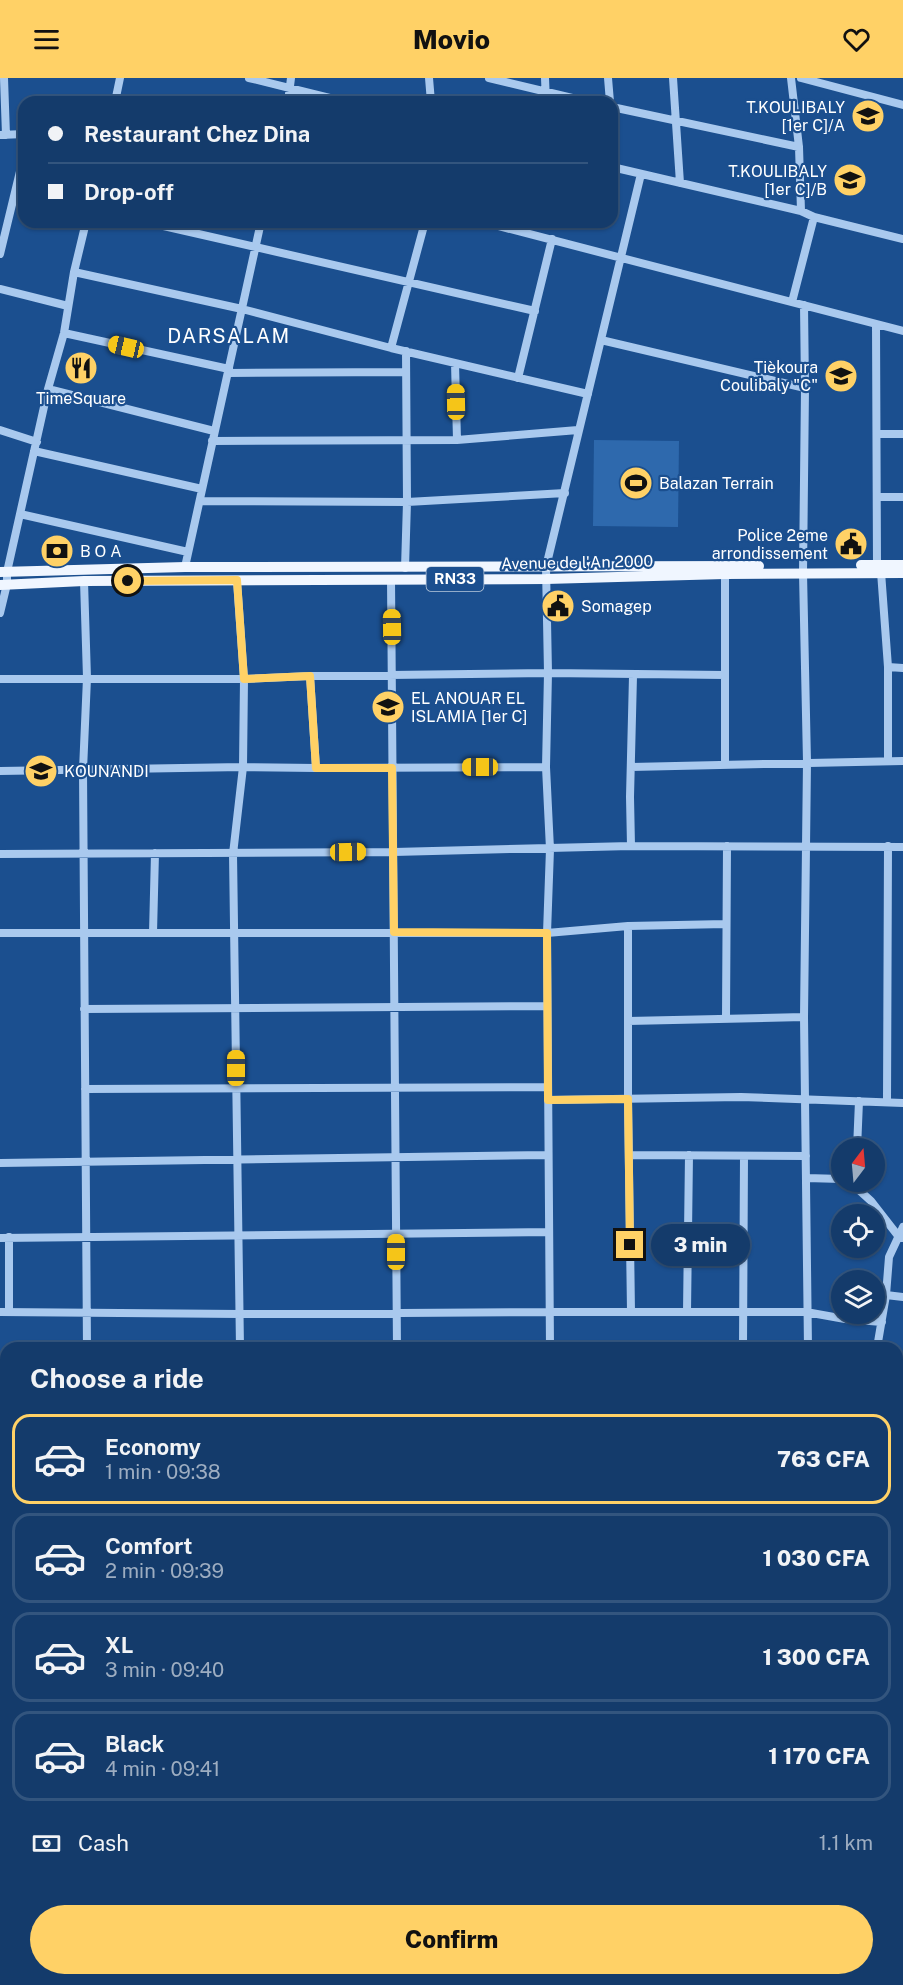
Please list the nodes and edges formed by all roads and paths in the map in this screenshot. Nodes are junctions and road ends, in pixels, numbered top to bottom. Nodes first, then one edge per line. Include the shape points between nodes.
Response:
1 (4, 78) edge
2 (120, 78) edge
3 (249, 78) edge
4 (291, 78) edge
5 (429, 78) edge
6 (489, 78) edge
7 (545, 78) edge
8 (608, 78) edge
9 (673, 78) edge
10 (791, 78) edge
11 (801, 78) edge
12 (291, 89) junction
13 (546, 92) junction
14 (116, 96) edge
15 (289, 96) edge
16 (321, 96) edge
17 (430, 96) edge
18 (546, 96) edge
19 (563, 96) edge
20 (610, 96) edge
21 (903, 105) edge
22 (618, 108) edge
23 (676, 122) junction
24 (18, 134) edge
25 (3, 135) edge
26 (799, 147) junction
27 (618, 168) edge
28 (640, 174) junction
29 (18, 180) edge
30 (680, 183) junction
31 (801, 211) junction
32 (814, 217) junction
33 (85, 228) edge
34 (171, 228) edge
35 (260, 228) edge
36 (423, 228) edge
37 (507, 228) edge
38 (552, 239) junction
39 (903, 239) edge
40 (255, 248) junction
41 (0, 254) edge
42 (621, 257) junction
43 (74, 272) junction
44 (409, 281) junction
45 (0, 289) edge
46 (792, 302) junction
47 (804, 305) junction
48 (68, 306) junction
49 (242, 309) junction
50 (535, 311) junction
51 (876, 324) junction
52 (903, 331) edge
53 (64, 333) junction
54 (601, 340) junction
55 (391, 348) junction
56 (406, 351) junction
57 (455, 363) junction
58 (228, 371) junction
59 (406, 372) junction
60 (518, 378) junction
61 (805, 388) junction
62 (48, 389) junction
63 (588, 394) junction
64 (0, 430) edge
65 (578, 430) junction
66 (213, 431) junction
67 (877, 434) junction
68 (903, 434) edge
69 (457, 440) junction
70 (212, 441) junction
71 (407, 441) junction
72 (36, 446) junction
73 (202, 489) junction
74 (565, 493) junction
75 (878, 497) junction
76 (903, 497) edge
77 (200, 501) junction
78 (407, 502) junction
79 (20, 514) junction
80 (188, 552) junction
81 (903, 565) edge
82 (185, 567) junction
83 (546, 567) junction
84 (405, 568) junction
85 (803, 569) junction
86 (879, 569) junction
87 (3, 572) edge
88 (903, 573) edge
89 (725, 574) junction
90 (391, 579) junction
91 (546, 579) junction
92 (237, 580) junction
93 (84, 581) junction
94 (3, 584) edge
95 (0, 613) edge
96 (888, 667) junction
97 (903, 668) edge
98 (548, 673) junction
99 (392, 675) junction
100 (725, 675) junction
101 (310, 676) junction
102 (633, 676) junction
103 (87, 678) junction
104 (0, 679) edge
105 (244, 679) junction
106 (888, 761) junction
107 (903, 761) edge
108 (807, 762) junction
109 (725, 765) junction
110 (546, 766) junction
111 (243, 767) junction
112 (631, 767) junction
113 (316, 768) junction
114 (392, 768) junction
115 (83, 770) junction
116 (0, 771) edge
117 (631, 846) junction
118 (727, 846) junction
119 (806, 846) junction
120 (888, 846) junction
121 (903, 847) edge
122 (550, 849) junction
123 (394, 852) junction
124 (0, 854) edge
125 (84, 854) junction
126 (155, 854) junction
127 (233, 854) junction
128 (726, 924) junction
129 (628, 926) junction
130 (394, 932) junction
131 (0, 933) edge
132 (84, 933) junction
133 (153, 933) junction
134 (234, 933) junction
135 (547, 933) junction
136 (547, 1006) junction
137 (394, 1007) junction
138 (235, 1008) junction
139 (84, 1009) junction
140 (804, 1017) junction
141 (726, 1018) junction
142 (628, 1021) junction
143 (395, 1087) junction
144 (548, 1087) junction
145 (236, 1088) junction
146 (85, 1089) junction
147 (628, 1099) junction
148 (805, 1099) junction
149 (548, 1100) junction
150 (859, 1101) junction
151 (887, 1102) junction
152 (903, 1102) edge
153 (857, 1138) edge
154 (548, 1155) junction
155 (629, 1155) junction
156 (690, 1155) junction
157 (744, 1156) junction
158 (806, 1156) junction
159 (395, 1157) junction
160 (237, 1159) junction
161 (85, 1161) junction
162 (0, 1163) edge
163 (806, 1178) junction
164 (831, 1179) edge
165 (861, 1192) edge
166 (903, 1227) edge
167 (549, 1232) junction
168 (396, 1233) junction
169 (239, 1235) junction
170 (85, 1237) junction
171 (4, 1238) edge
172 (901, 1238) edge
173 (886, 1295) junction
174 (903, 1297) edge
175 (885, 1302) edge
176 (5, 1312) edge
177 (396, 1312) junction
178 (549, 1312) junction
179 (632, 1312) junction
180 (687, 1312) junction
181 (744, 1312) junction
182 (806, 1312) junction
183 (86, 1313) junction
184 (240, 1314) junction
185 (831, 1317) edge
186 (882, 1324) edge
187 (87, 1342) edge
188 (240, 1342) edge
189 (397, 1342) edge
190 (550, 1342) edge
191 (743, 1342) edge
192 (808, 1342) edge
193 (878, 1342) edge

1 - 25 street
2 - 14 street
3 - 12 street
4 - 12 street
5 - 17 street
6 - 13 street
7 - 13 street
8 - 20 street
9 - 23 street
10 - 26 street
11 - 21 street
12 - 15 street
12 - 16 street
13 - 18 street
13 - 19 street
22 - 23 street
23 - 26 street
23 - 30 street
24 - 25 street
26 - 31 street
27 - 28 street
28 - 30 street
28 - 42 street
29 - 41 street
30 - 31 street
31 - 32 street
32 - 39 street
32 - 46 street
33 - 43 street
34 - 40 street
35 - 40 street
36 - 44 street
37 - 38 street
38 - 42 street
38 - 50 street
40 - 44 street
40 - 49 street
42 - 46 street
42 - 54 street
43 - 48 street
43 - 49 street
44 - 50 street
44 - 55 street
45 - 48 street
46 - 47 street
47 - 51 street
47 - 61 street
48 - 53 street
49 - 55 street
49 - 58 street
50 - 60 street
51 - 52 street
51 - 67 street
53 - 58 street
53 - 62 street
54 - 61 street
54 - 63 street
55 - 56 street
56 - 57 street
56 - 59 street
57 - 60 street
57 - 69 street
58 - 59 street
58 - 66 street
59 - 71 street
60 - 63 street
61 - 85 street
62 - 66 street
62 - 72 street
63 - 65 street
64 - 72 street
65 - 69 street
65 - 74 street
66 - 70 street
67 - 68 street
67 - 75 street
69 - 71 street
70 - 71 street
70 - 73 street
71 - 78 street
72 - 73 street
72 - 79 street
73 - 77 street
74 - 78 street
74 - 83 street
75 - 76 street
75 - 86 street
77 - 78 street
77 - 80 street
78 - 84 street
79 - 80 street
79 - 87 street
80 - 82 street
81 - 86 main road, Avenue de l'An 2000 / RN33
82 - 84 main road, Avenue de l'An 2000 / RN33
82 - 87 main road, Avenue de l'An 2000 / RN33
83 - 84 main road, Avenue de l'An 2000 / RN33
83 - 85 main road, Avenue de l'An 2000 / RN33
83 - 91 street
85 - 86 main road, Avenue de l'An 2000 / RN33
85 - 89 main road, Avenue de l'An 2000 / RN33
85 - 108 street
86 - 88 main road, Avenue de l'An 2000 / RN33
86 - 96 street
87 - 94 street
89 - 91 main road, Avenue de l'An 2000 / RN33
89 - 100 street
90 - 91 main road, Avenue de l'An 2000 / RN33
90 - 92 main road, Avenue de l'An 2000 / RN33
90 - 99 street
91 - 98 street
92 - 93 main road, Avenue de l'An 2000 / RN33
92 - 105 street
93 - 94 main road, Avenue de l'An 2000 / RN33
93 - 103 street
94 - 95 street
96 - 97 street
96 - 106 street
98 - 99 street
98 - 102 street
98 - 110 street
99 - 101 street
99 - 114 street
100 - 102 street
100 - 109 street
101 - 105 street
101 - 113 street
102 - 112 street
103 - 104 street
103 - 105 street
103 - 115 street
105 - 111 street
106 - 107 street
106 - 108 street
108 - 109 street
108 - 119 street
109 - 112 street
110 - 114 street
110 - 122 street
111 - 113 street
111 - 115 street
111 - 127 street
112 - 117 street
113 - 114 street
114 - 123 street
115 - 116 street
115 - 125 street
117 - 118 street
117 - 122 street
118 - 119 street
118 - 128 street
119 - 120 street
119 - 140 street
120 - 121 street
120 - 151 street
122 - 123 street
122 - 135 street
123 - 127 street
123 - 130 street
124 - 125 street
125 - 126 street
125 - 132 street
126 - 127 street
126 - 133 street
127 - 134 street
128 - 129 street
128 - 141 street
129 - 135 street
129 - 142 street
130 - 134 street
130 - 135 street
130 - 137 street
131 - 132 street
132 - 133 street
132 - 139 street
133 - 134 street
134 - 138 street
135 - 136 street
136 - 137 street
136 - 144 street
137 - 138 street
137 - 143 street
138 - 139 street
138 - 145 street
139 - 146 street
140 - 141 street
140 - 148 street
141 - 142 street
142 - 147 street
143 - 144 street
143 - 145 street
143 - 159 street
144 - 149 street
145 - 146 street
145 - 160 street
146 - 161 street
147 - 148 street
147 - 149 street
147 - 155 street
148 - 150 street
148 - 158 street
149 - 154 street
150 - 151 street
150 - 153 street
151 - 152 street
154 - 159 street
154 - 167 street
155 - 156 street
155 - 179 street
156 - 157 street
156 - 180 street
157 - 158 street
157 - 181 street
158 - 163 street
159 - 160 street
159 - 168 street
160 - 161 street
160 - 169 street
161 - 162 street
161 - 170 street
163 - 164 street
163 - 182 street
165 - 172 street
166 - 172 street
167 - 168 street
167 - 178 street
168 - 169 street
168 - 177 street
169 - 170 street
169 - 184 street
170 - 171 street
170 - 183 street
171 - 176 street
172 - 173 street via 894,1243 890,1257
173 - 174 street
173 - 175 street
176 - 183 street
177 - 178 street
177 - 184 street
177 - 189 street
178 - 179 street
178 - 190 street
179 - 180 street
180 - 181 street
181 - 182 street
181 - 191 street
182 - 185 street
182 - 192 street
183 - 184 street
183 - 187 street
184 - 188 street
186 - 193 street

